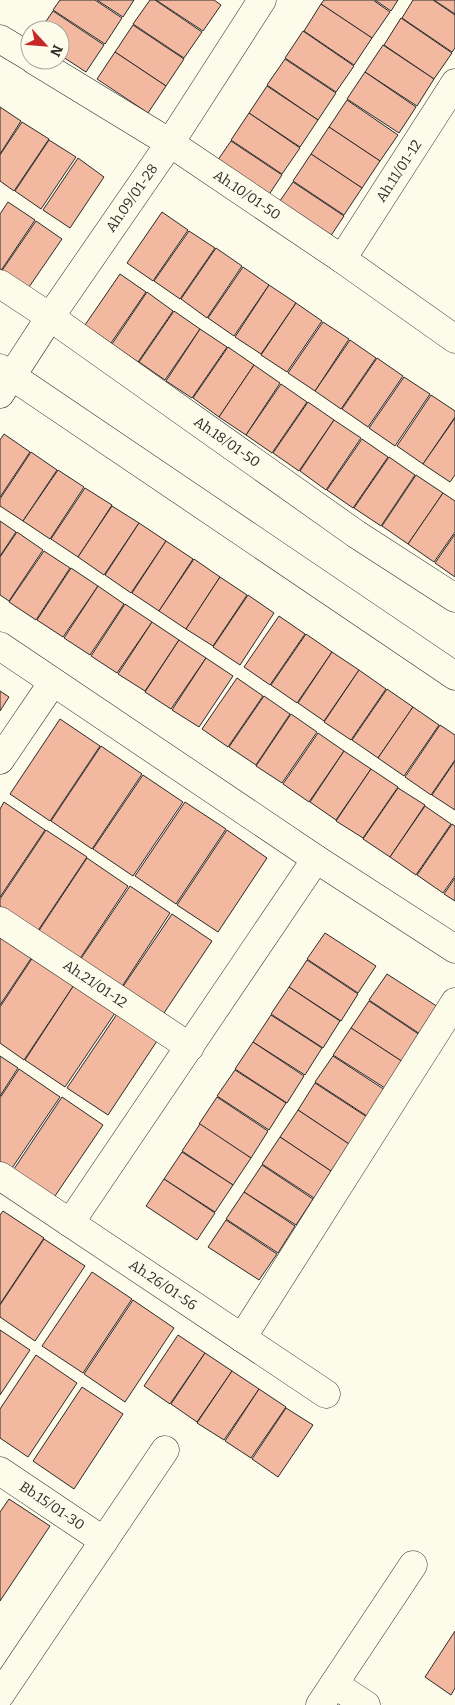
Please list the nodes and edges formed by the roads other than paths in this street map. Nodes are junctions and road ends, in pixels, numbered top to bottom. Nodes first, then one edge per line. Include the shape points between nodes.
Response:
1 (262, 0) edge
2 (0, 39) edge
3 (20, 51) edge
4 (50, 70) edge
5 (455, 83) edge
6 (170, 143) junction
7 (342, 259) junction
8 (0, 284) edge
9 (50, 317) junction
10 (455, 339) edge
11 (4, 380) edge
12 (455, 598) edge
13 (0, 646) edge
14 (455, 676) edge
15 (53, 682) junction
16 (0, 760) edge
17 (316, 859) junction
18 (0, 921) edge
19 (455, 949) edge
20 (455, 1002) edge
21 (190, 1047) junction
22 (0, 1176) edge
23 (70, 1223) junction
24 (242, 1338) junction
25 (326, 1394) dead end
26 (165, 1450) dead end
27 (0, 1471) edge
28 (104, 1541) junction
29 (413, 1565) dead end
30 (327, 1694) edge
31 (0, 1695) edge
32 (366, 1705) edge

1 - 6 street, Ah.09/01-28
2 - 3 street
4 - 6 street, Ah.10/01-50
5 - 7 street, Ah.11/01-12
6 - 7 street, Ah.10/01-50
6 - 9 street, Ah.09/01-28
7 - 10 street, Ah.10/01-50
8 - 9 street, Ah.18/01-50
9 - 11 street, Ah.09/01-28
9 - 12 street, Ah.18/01-50 via 356,534
11 - 14 street
13 - 15 street
15 - 16 street
15 - 17 street
17 - 19 street
17 - 21 street
18 - 21 street, Ah.21/01-12
20 - 24 street
21 - 23 street
22 - 23 street, Ah.26/01-56
23 - 24 street, Ah.26/01-56
24 - 25 street, Ah.26/01-56
26 - 28 street
27 - 28 street, Bb.15/01-30
28 - 31 street
29 - 30 street
30 - 32 street

